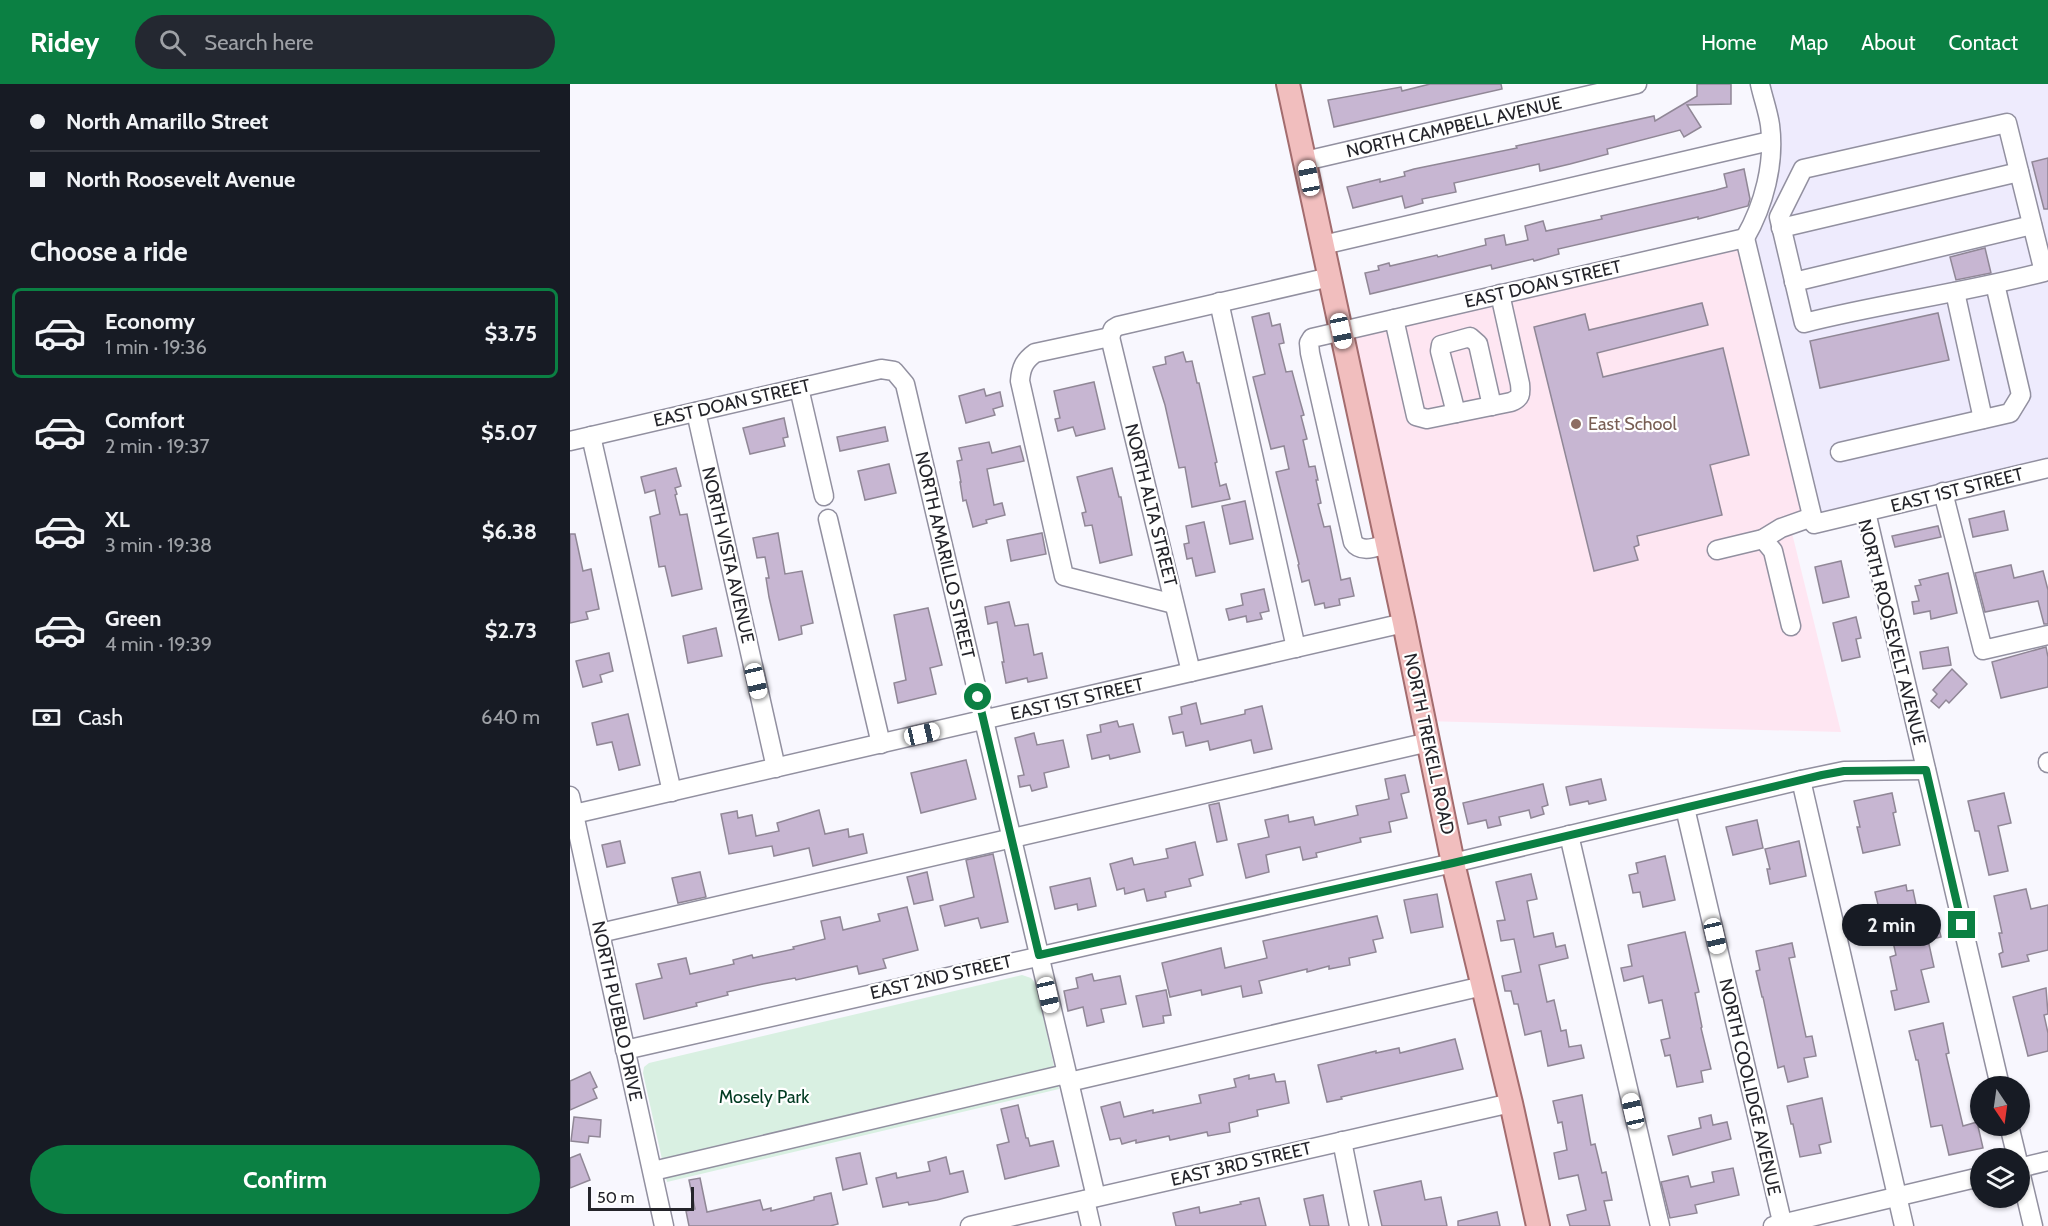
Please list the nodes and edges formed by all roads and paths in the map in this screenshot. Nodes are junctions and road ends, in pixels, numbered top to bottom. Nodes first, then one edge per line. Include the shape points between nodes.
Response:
1 (1288, 84) edge
2 (1637, 84) edge
3 (1760, 84) edge
4 (1770, 141) junction
5 (1305, 161) junction
6 (2019, 172) junction
7 (2032, 225) junction
8 (1781, 228) junction
9 (1746, 238) junction
10 (1323, 245) junction
11 (2046, 272) edge
12 (1330, 277) junction
13 (1794, 282) junction
14 (1995, 284) junction
15 (1955, 292) junction
16 (1500, 294) junction
17 (1219, 302) junction
18 (1394, 319) junction
19 (1341, 331) junction
20 (1110, 337) junction
21 (894, 371) joint
22 (799, 388) junction
23 (1492, 406) junction
24 (696, 412) junction
25 (1456, 413) junction
26 (1983, 419) junction
27 (591, 436) junction
28 (570, 441) edge
29 (1840, 452) dead end
30 (2048, 468) edge
31 (1943, 492) junction
32 (824, 496) dead end
33 (1866, 512) junction
34 (1812, 517) junction
35 (828, 519) dead end
36 (1763, 539) junction
37 (1387, 544) junction
38 (1717, 550) dead end
39 (1174, 604) junction
40 (1404, 623) junction
41 (1791, 626) dead end
42 (2048, 635) edge
43 (1296, 648) junction
44 (1191, 672) junction
45 (983, 720) junction
46 (1429, 742) junction
47 (881, 744) junction
48 (776, 768) junction
49 (1926, 770) junction
50 (1800, 780) junction
51 (672, 792) junction
52 (572, 805) edge
53 (1685, 807) junction
54 (1569, 835) junction
55 (1011, 839) junction
56 (1453, 863) junction
57 (600, 933) junction
58 (1039, 955) junction
59 (1483, 986) junction
60 (626, 1050) junction
61 (1998, 1076) edge
62 (1068, 1078) junction
63 (1511, 1103) junction
64 (1342, 1141) junction
65 (2048, 1161) edge
66 (2030, 1165) edge
67 (652, 1171) junction
68 (1970, 1179) edge
69 (1898, 1197) junction
70 (1090, 1199) junction
71 (2029, 1208) edge
72 (1779, 1225) edge
73 (664, 1226) edge
74 (970, 1226) edge
75 (1091, 1226) edge
76 (1359, 1226) edge
77 (1538, 1226) edge
78 (1660, 1226) edge
79 (1905, 1226) edge
80 (2033, 1226) edge

1 - 5 main road, NORTH TREKELL ROAD
2 - 5 street, NORTH CAMPBELL AVENUE
3 - 4 street
4 - 9 street via 1770,167 1756,220
4 - 10 street
5 - 10 main road, NORTH TREKELL ROAD
6 - 7 street
6 - 8 street
6 - 8 street via 2007,123 1803,169 1779,217
7 - 11 street
7 - 13 street
8 - 13 street
9 - 16 street, EAST DOAN STREET
9 - 34 street
10 - 12 main road, NORTH TREKELL ROAD
11 - 14 street
12 - 17 street
12 - 19 main road, NORTH TREKELL ROAD
13 - 15 street via 1804,323
14 - 15 street
14 - 26 street via 2021,395 2010,413
15 - 26 street
16 - 18 street, EAST DOAN STREET
16 - 23 street via 1521,395 1519,399
17 - 20 street via 1118,326
17 - 43 street
18 - 19 street, EAST DOAN STREET
18 - 25 street via 1414,411 1427,419
19 - 37 main road, NORTH TREKELL ROAD
19 - 37 street, EAST DOAN STREET via 1312,338 1310,353 1353,542 1363,549
20 - 39 street, NORTH ALTA STREET
20 - 39 street via 1035,353 1021,369 1020,381 1064,576
21 - 22 street, EAST DOAN STREET via 881,369
21 - 45 street, NORTH AMARILLO STREET via 905,384
22 - 24 street, EAST DOAN STREET
22 - 32 street
23 - 25 street
23 - 25 street via 1478,344 1470,337 1441,345
24 - 27 street, EAST DOAN STREET
24 - 48 street, NORTH VISTA AVENUE
26 - 29 street
27 - 28 street, EAST DOAN STREET
27 - 51 street
30 - 31 street, EAST 1ST STREET
31 - 33 street, EAST 1ST STREET
31 - 42 street via 1983,650
33 - 34 street, NORTH ROOSEVELT AVENUE via 1814,524
33 - 49 street, NORTH ROOSEVELT AVENUE
34 - 36 street via 1780,528
35 - 47 street
36 - 38 street
36 - 41 street via 1773,551
37 - 40 main road, NORTH TREKELL ROAD
39 - 44 street, NORTH ALTA STREET
40 - 43 street, EAST 1ST STREET
40 - 46 main road, NORTH TREKELL ROAD
43 - 44 street, EAST 1ST STREET
44 - 45 street, EAST 1ST STREET
45 - 47 street, EAST 1ST STREET
45 - 55 street, NORTH AMARILLO STREET
46 - 55 street
46 - 56 main road, NORTH TREKELL ROAD
47 - 48 street, EAST 1ST STREET
48 - 51 street, EAST 1ST STREET
49 - 50 street, EAST 2ND STREET via 1844,771
49 - 61 street, NORTH ROOSEVELT AVENUE
50 - 53 street, EAST 2ND STREET
50 - 69 street
51 - 52 street, EAST 1ST STREET
52 - 57 street, NORTH PUEBLO DRIVE
53 - 54 street, EAST 2ND STREET
53 - 72 street, NORTH COOLIDGE AVENUE
54 - 56 street, EAST 2ND STREET
54 - 78 street
55 - 57 street
55 - 58 street, NORTH AMARILLO STREET
56 - 58 street, EAST 2ND STREET
56 - 59 main road, NORTH TREKELL ROAD
57 - 60 street, NORTH PUEBLO DRIVE
58 - 60 street, EAST 2ND STREET
58 - 62 street, NORTH AMARILLO STREET
59 - 62 street
59 - 63 main road, NORTH TREKELL ROAD
60 - 67 street, NORTH PUEBLO DRIVE
62 - 67 street
62 - 70 street, NORTH AMARILLO STREET
63 - 64 street, EAST 3RD STREET
63 - 77 main road, NORTH TREKELL ROAD
64 - 70 street, EAST 3RD STREET
64 - 76 street
65 - 66 street
67 - 73 street, NORTH PUEBLO DRIVE
68 - 69 street
69 - 72 street
69 - 79 street
70 - 74 street, EAST 3RD STREET
70 - 75 street, NORTH AMARILLO STREET
71 - 80 street

